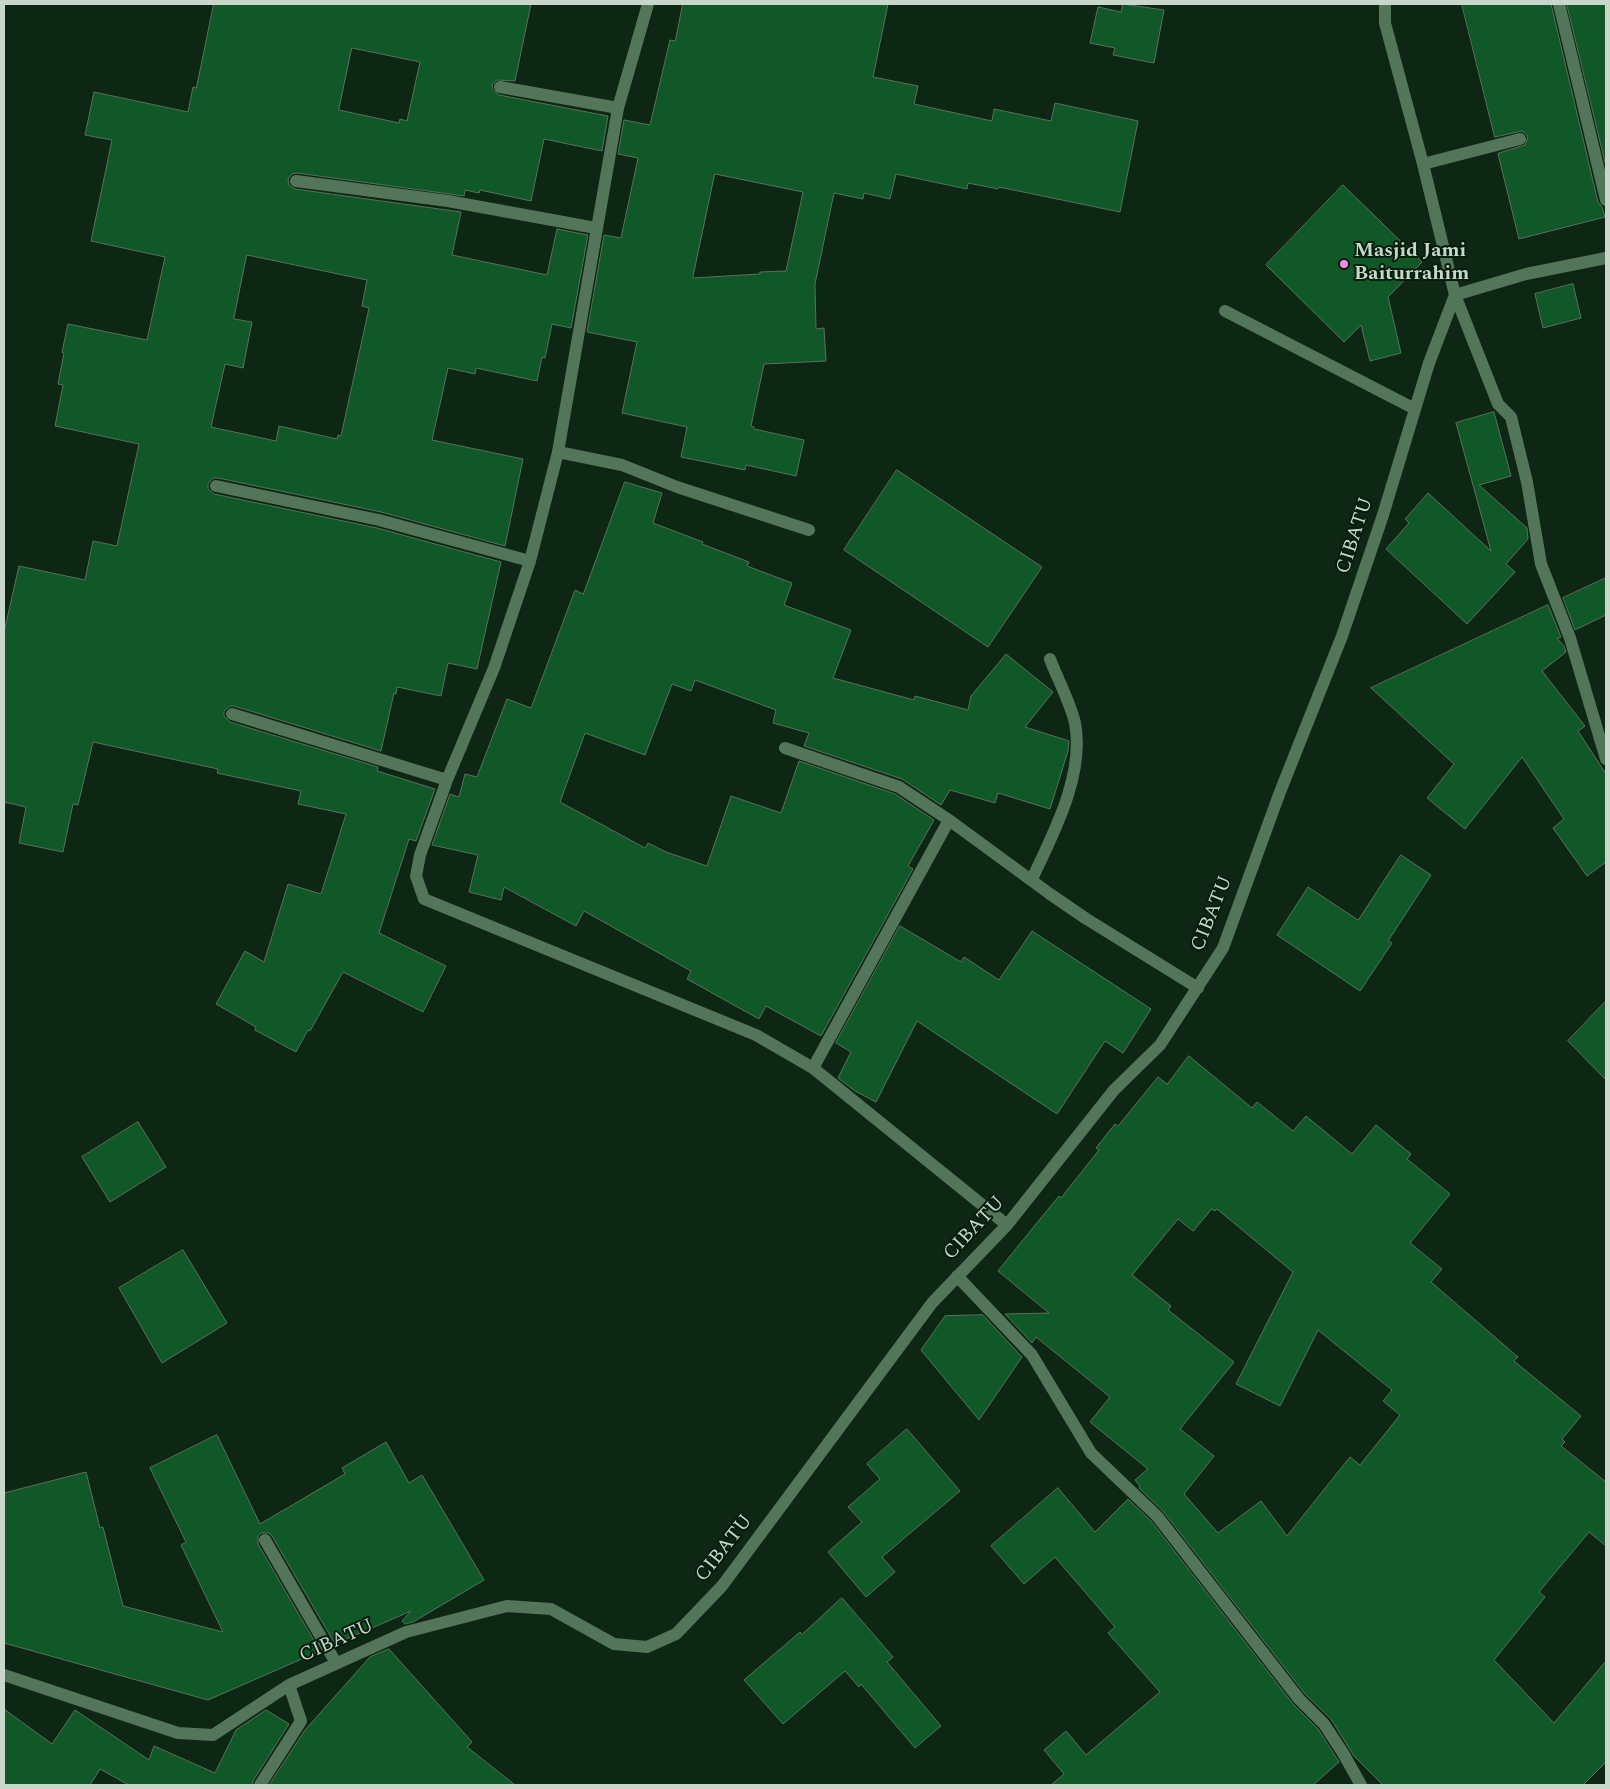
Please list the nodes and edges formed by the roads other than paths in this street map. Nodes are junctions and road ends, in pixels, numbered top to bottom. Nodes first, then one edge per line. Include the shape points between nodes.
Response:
1 (648, 4) edge
2 (1385, 4) edge
3 (1559, 4) edge
4 (500, 87) dead end
5 (618, 108) junction
6 (1520, 139) dead end
7 (1423, 164) junction
8 (296, 181) dead end
9 (1606, 200) edge
10 (596, 228) junction
11 (1606, 258) edge
12 (1455, 295) junction
13 (1225, 312) dead end
14 (1415, 409) junction
15 (558, 452) junction
16 (216, 486) dead end
17 (808, 530) dead end
18 (530, 561) junction
19 (1050, 659) dead end
20 (232, 714) dead end
21 (785, 748) dead end
22 (1606, 758) edge
23 (447, 780) junction
24 (949, 820) junction
25 (1032, 880) junction
26 (1198, 988) junction
27 (813, 1068) junction
28 (1007, 1224) junction
29 (957, 1276) junction
30 (265, 1540) dead end
31 (336, 1664) junction
32 (4, 1675) edge
33 (289, 1685) junction
34 (260, 1785) edge
35 (1361, 1785) edge

1 - 5 street
2 - 7 street via 1385,23
3 - 9 street
4 - 5 street
5 - 10 street
6 - 7 street
7 - 12 street
8 - 10 street via 448,201
10 - 15 street
11 - 12 street via 1526,274
12 - 14 street, CIBATU
12 - 22 street via 1498,404 1511,416 1527,482 1541,564 1570,638
13 - 14 street
14 - 26 street, CIBATU via 1342,636 1223,948
15 - 17 street via 622,465 677,487
15 - 18 street
16 - 18 street via 379,520
18 - 23 street via 494,668
19 - 25 street via 1074,723 1078,750 1057,825
20 - 23 street
21 - 24 street via 899,787
23 - 27 street via 420,855 416,876 424,899 756,1035
24 - 25 street
24 - 27 street
25 - 26 street via 1085,918
26 - 28 street, CIBATU via 1160,1045 1114,1090
27 - 28 street
28 - 29 street, CIBATU
29 - 31 street, CIBATU via 932,1303 722,1586 676,1634 646,1648 614,1644 552,1609 507,1606 406,1632
29 - 35 street via 1032,1355 1091,1453 1157,1516 1299,1699 1324,1724
30 - 31 street
31 - 33 street, CIBATU
32 - 33 street, CIBATU via 178,1733 199,1735 213,1735
33 - 34 street via 302,1721

